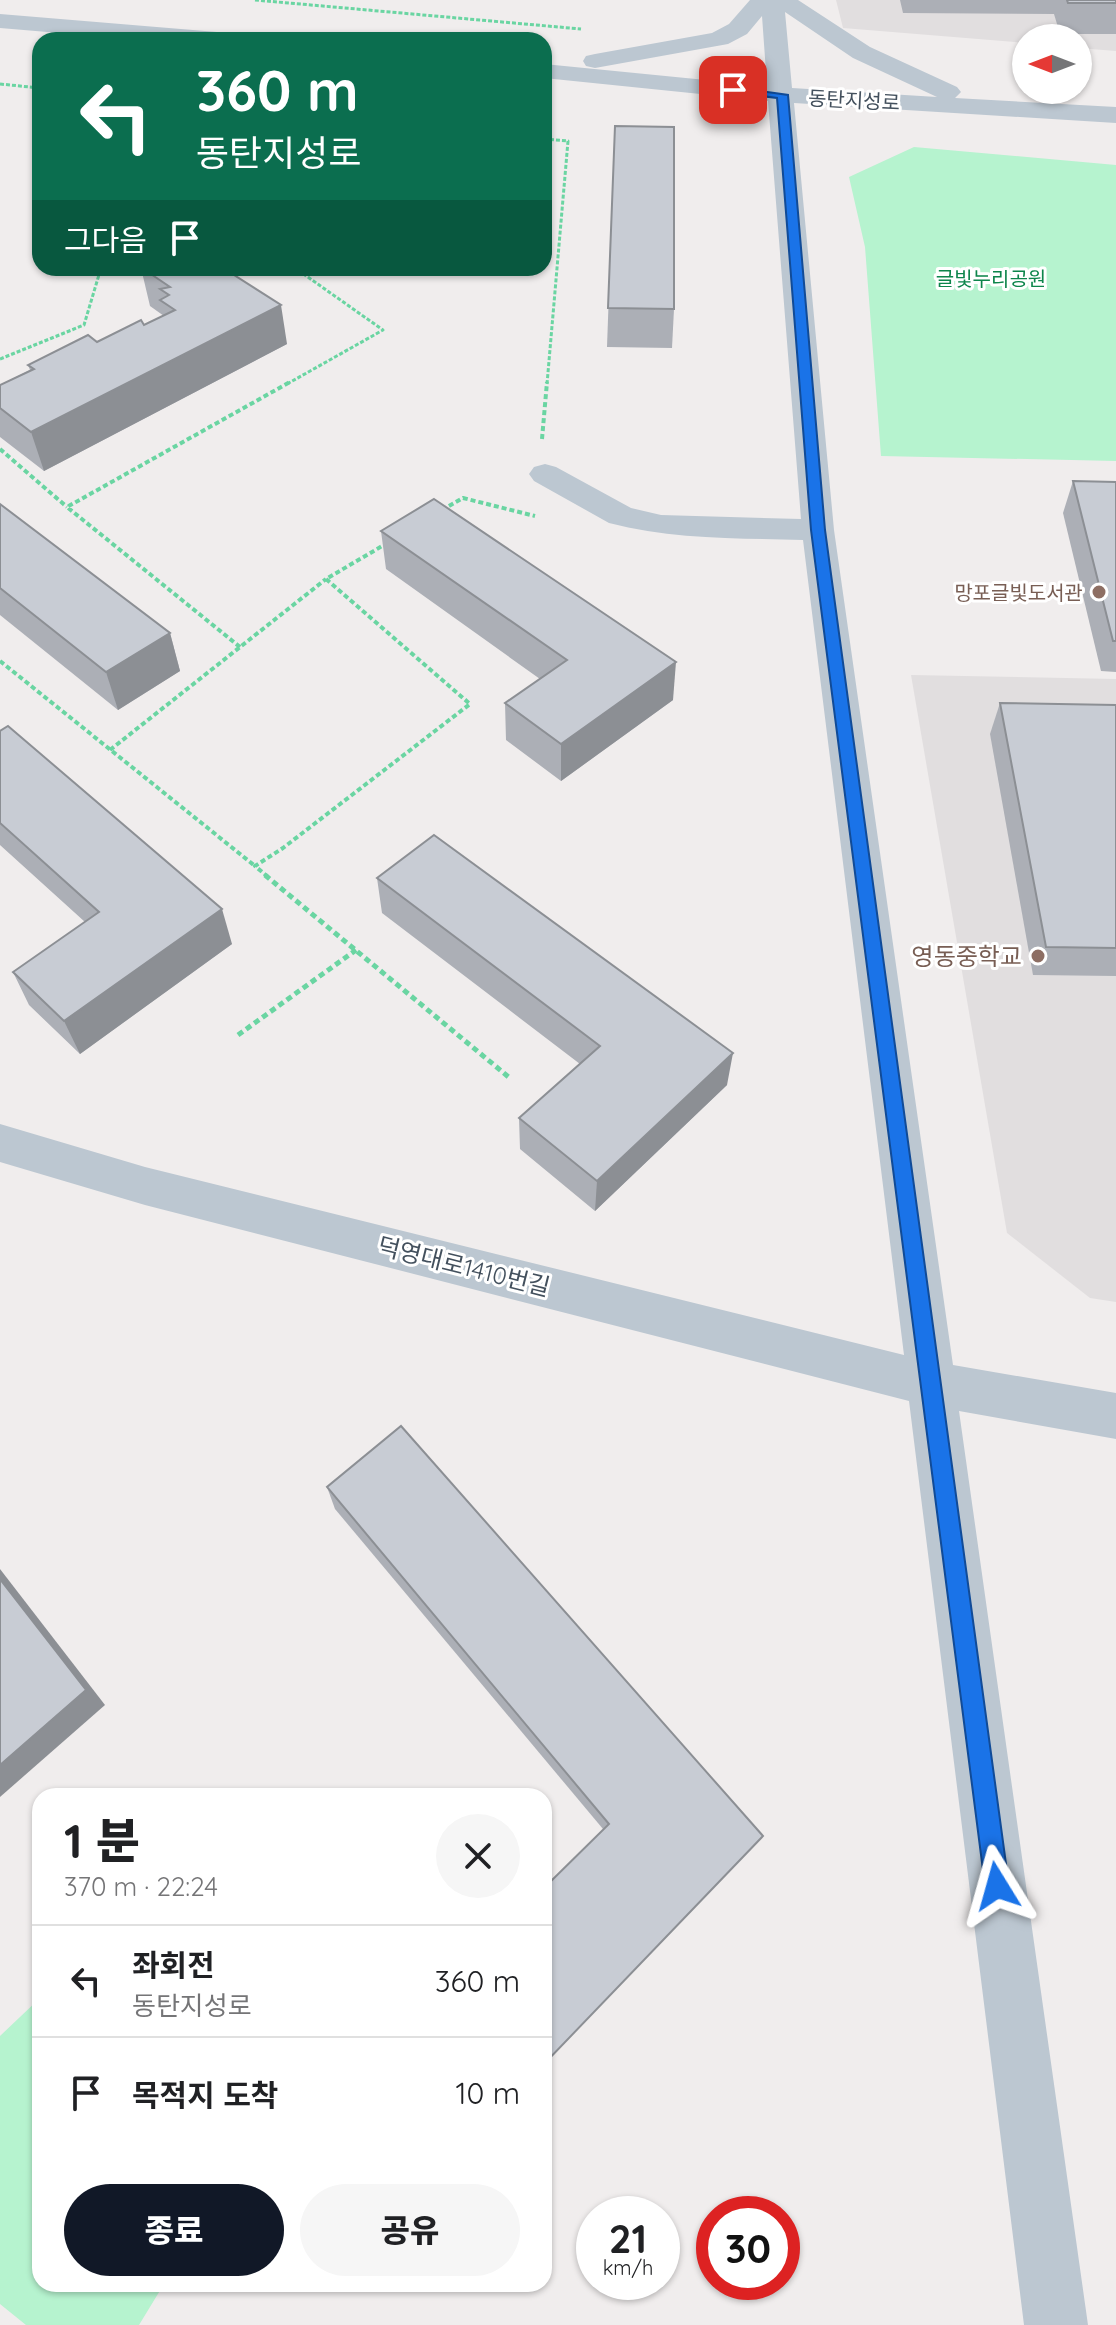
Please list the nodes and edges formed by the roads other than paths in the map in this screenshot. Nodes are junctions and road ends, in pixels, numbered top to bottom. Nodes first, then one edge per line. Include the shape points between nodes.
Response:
1 (763, 0) edge
2 (772, 0) edge
3 (783, 0) edge
4 (0, 21) edge
5 (133, 32) edge
6 (552, 69) edge
7 (552, 71) edge
8 (782, 95) junction
9 (987, 108) junction
10 (1116, 115) edge
11 (550, 459) road end
12 (818, 530) junction
13 (0, 1143) edge
14 (930, 1384) junction
15 (1116, 1416) edge
16 (1056, 2325) edge

1 - 6 street via 738,29 719,39
2 - 8 street
3 - 9 street via 858,53
4 - 5 street
7 - 8 street, 동탄지성로
8 - 9 street, 동탄지성로
8 - 12 street
9 - 10 street, 동탄지성로
11 - 12 street via 598,503 621,516 661,525
12 - 14 street
13 - 14 street, 덕영대로1410번길 via 145,1186
14 - 15 street, 덕영대로1410번길
14 - 16 street

